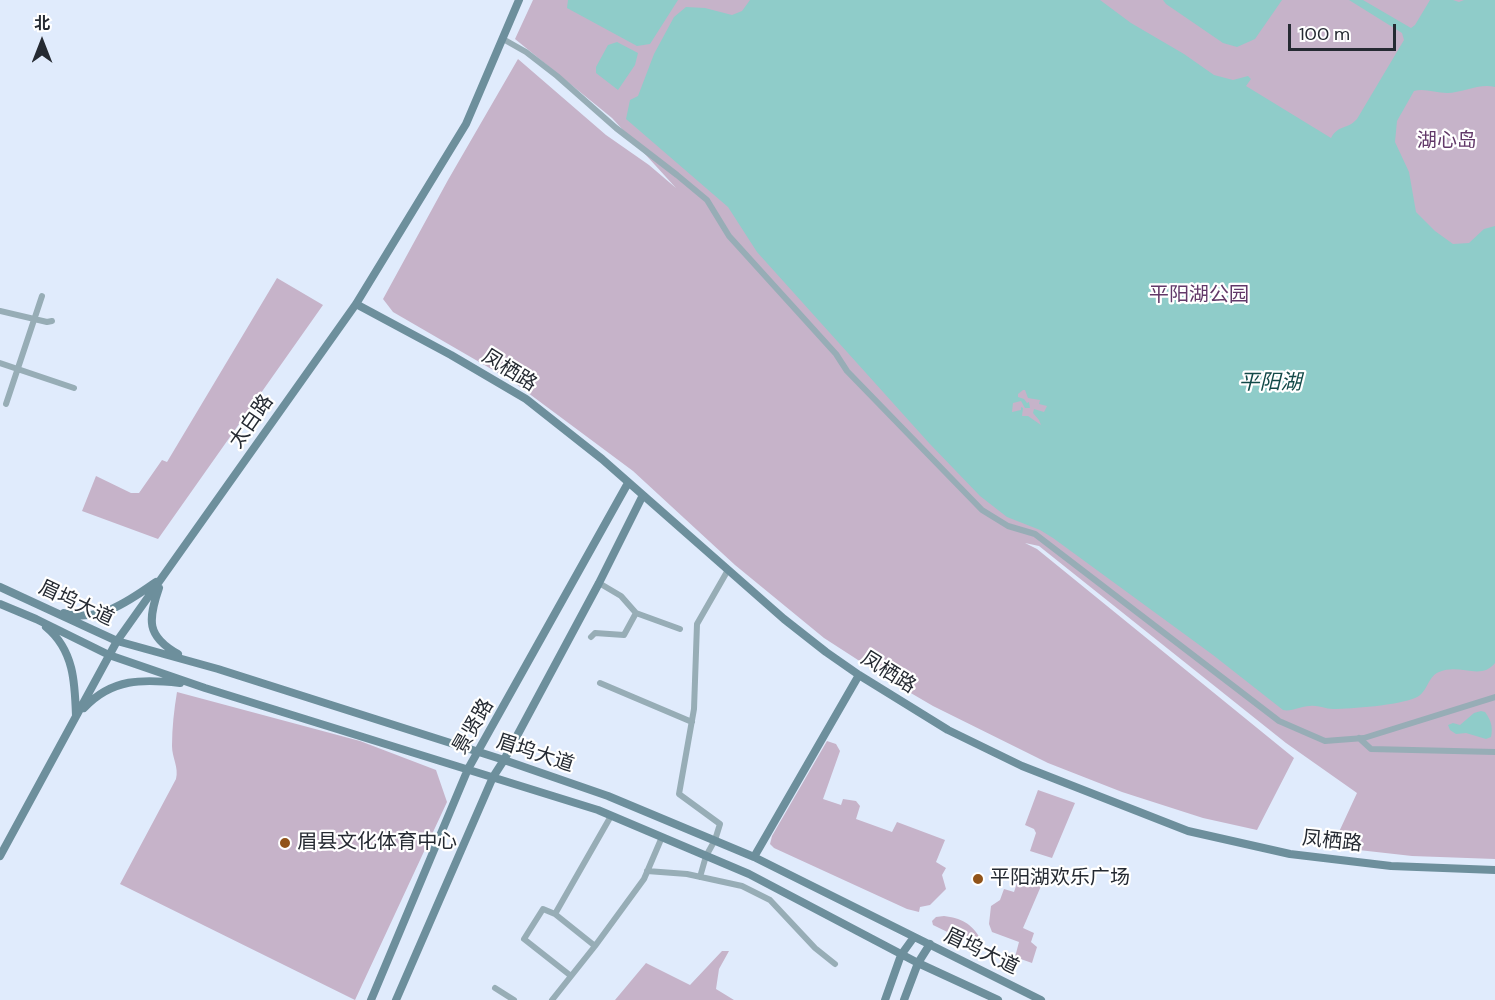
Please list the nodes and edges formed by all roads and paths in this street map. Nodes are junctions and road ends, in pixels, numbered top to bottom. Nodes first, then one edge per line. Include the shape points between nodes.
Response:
1 (519, 0) edge
2 (503, 39) junction
3 (42, 296) dead end
4 (356, 304) junction
5 (0, 311) edge
6 (34, 318) junction
7 (52, 321) dead end
8 (0, 363) edge
9 (16, 368) junction
10 (74, 388) dead end
11 (6, 404) dead end
12 (628, 483) junction
13 (643, 495) junction
14 (728, 570) junction
15 (162, 579) junction
16 (599, 583) junction
17 (0, 587) edge
18 (0, 604) edge
19 (45, 608) junction
20 (636, 613) junction
21 (36, 619) junction
22 (680, 629) dead end
23 (591, 637) dead end
24 (117, 641) junction
25 (109, 655) junction
26 (192, 662) junction
27 (859, 675) junction
28 (600, 682) dead end
29 (195, 684) junction
30 (1495, 698) edge
31 (76, 717) junction
32 (692, 722) junction
33 (1359, 738) junction
34 (1495, 752) edge
35 (479, 753) junction
36 (504, 760) junction
37 (468, 769) junction
38 (493, 777) junction
39 (611, 816) junction
40 (663, 837) junction
41 (715, 840) junction
42 (0, 856) edge
43 (705, 856) junction
44 (754, 857) junction
45 (1495, 870) edge
46 (648, 871) junction
47 (700, 877) junction
48 (555, 914) junction
49 (914, 937) junction
50 (930, 944) junction
51 (595, 946) junction
52 (902, 955) junction
53 (918, 963) junction
54 (836, 964) dead end
55 (571, 976) junction
56 (495, 988) dead end
57 (371, 1000) edge
58 (396, 1000) edge
59 (514, 1000) edge
60 (552, 1000) edge
61 (885, 1000) edge
62 (904, 1000) edge
63 (998, 1000) edge
64 (1041, 1000) edge

1 - 2 main road, 太白路
2 - 4 main road, 太白路 via 466,124
2 - 33 street via 557,76 707,200 729,236 847,371 982,510 1008,526 1035,534 1279,721 1325,741
3 - 6 street
4 - 12 main road, 凤栖路 via 526,399
4 - 15 main road, 太白路
5 - 6 street
6 - 7 street
6 - 9 street
8 - 9 street
9 - 10 street
9 - 11 street
12 - 13 main road, 凤栖路
12 - 35 main road, 景贤路
13 - 14 main road, 凤栖路
13 - 16 main road, 景贤路
14 - 27 main road, 凤栖路 via 784,619
14 - 32 street via 697,624
15 - 19 main road via 125,604 99,614 73,616
15 - 24 main road, 太白路
15 - 26 main road via 151,628 162,646
16 - 20 street via 621,596
16 - 36 main road, 景贤路
17 - 19 main road, 眉坞大道
18 - 21 main road, 眉坞大道
19 - 24 main road, 眉坞大道
20 - 22 street
20 - 23 street via 624,636 595,633
21 - 25 main road, 眉坞大道
21 - 31 main road via 56,635 66,651 73,670
24 - 25 main road, 太白路
24 - 26 main road, 眉坞大道
25 - 29 main road, 眉坞大道
25 - 31 main road, 太白路
26 - 35 main road, 眉坞大道
27 - 44 main road
27 - 45 main road, 凤栖路 via 948,730 1022,766 1188,831 1290,854 1391,866
28 - 32 street
29 - 31 main road via 130,680 91,700
29 - 37 main road, 眉坞大道
30 - 33 street
31 - 42 main road, 太白路
32 - 41 street via 680,794 720,824
33 - 34 street via 1371,749
35 - 36 main road, 眉坞大道
35 - 37 main road, 景贤路
36 - 38 main road, 景贤路
36 - 41 main road, 眉坞大道 via 608,796
37 - 38 main road, 眉坞大道
37 - 57 main road, 景贤路
38 - 39 main road, 眉坞大道
38 - 58 main road, 景贤路
39 - 40 main road, 眉坞大道
39 - 48 street
40 - 43 main road, 眉坞大道
40 - 46 street
41 - 43 street
41 - 44 main road, 眉坞大道
43 - 47 street
43 - 52 main road, 眉坞大道 via 749,874
44 - 49 main road, 眉坞大道
46 - 47 street
46 - 51 street
47 - 54 street via 742,886 770,900 815,948
48 - 51 street
48 - 55 street via 543,909 524,939
49 - 50 main road, 眉坞大道
49 - 52 main road
50 - 53 main road
50 - 64 main road, 眉坞大道
51 - 55 street
52 - 53 main road, 眉坞大道
52 - 61 main road
53 - 62 main road
53 - 63 main road, 眉坞大道
55 - 60 street
56 - 59 street

